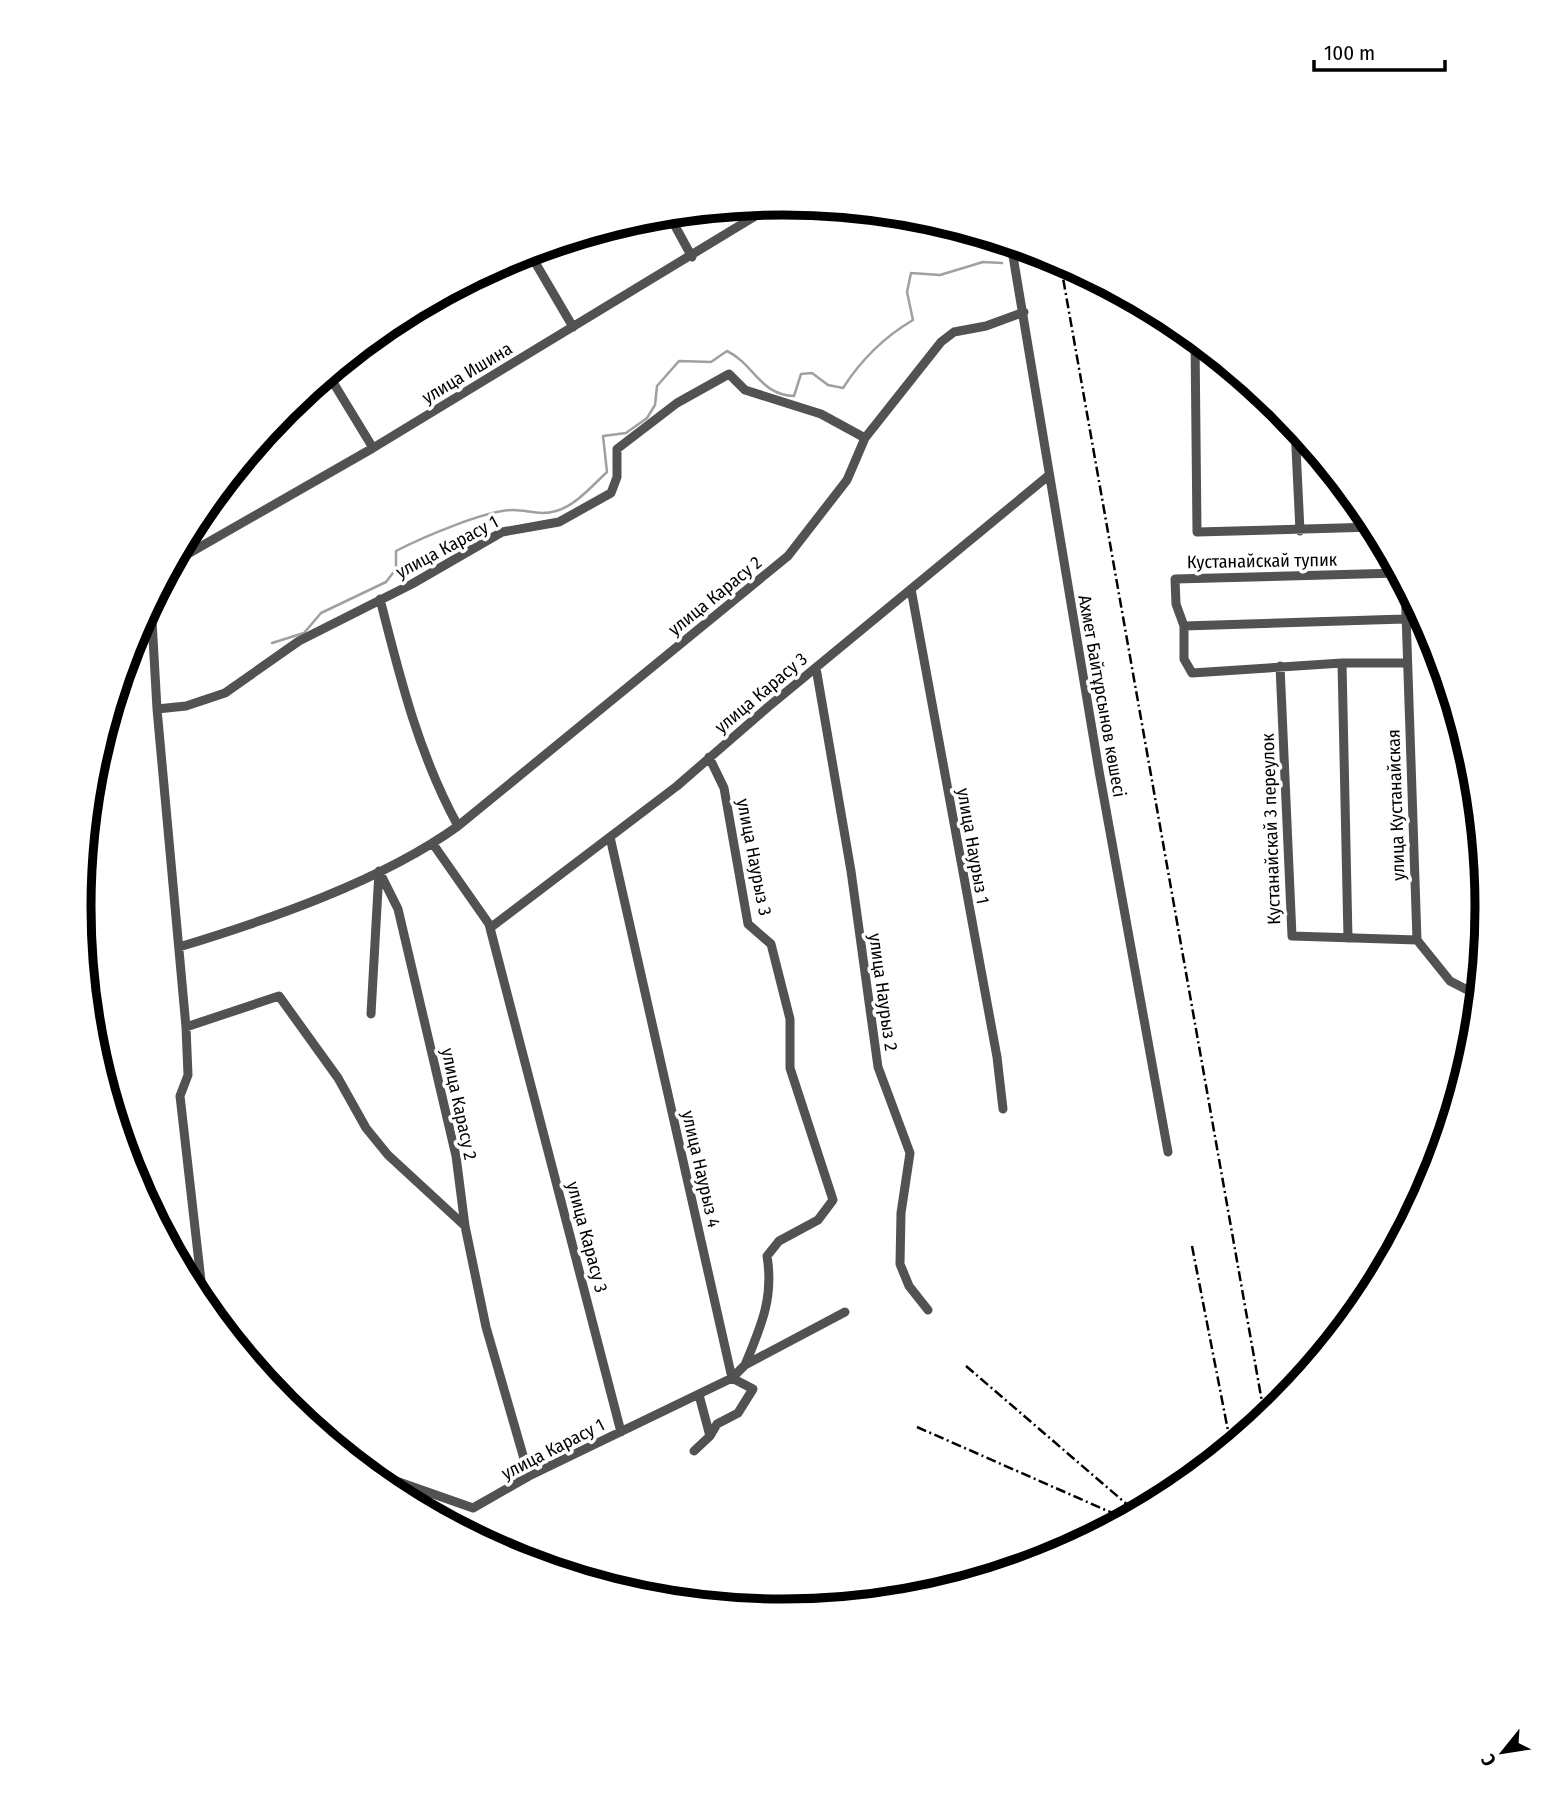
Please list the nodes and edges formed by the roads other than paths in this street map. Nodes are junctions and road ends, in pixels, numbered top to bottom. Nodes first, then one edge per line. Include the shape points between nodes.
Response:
1 (756, 216) edge
2 (673, 224) edge
3 (1013, 255) edge
4 (692, 257) junction
5 (535, 262) edge
6 (1024, 312) junction
7 (573, 327) junction
8 (1195, 352) edge
9 (333, 382) edge
10 (865, 438) junction
11 (1296, 443) edge
12 (373, 448) junction
13 (1048, 476) junction
14 (1361, 528) edge
15 (1300, 531) junction
16 (189, 553) edge
17 (1388, 573) edge
18 (911, 589) junction
19 (380, 599) junction
20 (1404, 602) edge
21 (1404, 619) junction
22 (152, 624) edge
23 (1184, 626) junction
24 (1342, 663) junction
25 (1406, 663) junction
26 (1280, 666) junction
27 (816, 668) junction
28 (157, 709) junction
29 (709, 757) junction
30 (458, 826) junction
31 (610, 837) junction
32 (433, 844) junction
33 (379, 870) junction
34 (490, 929) junction
35 (1348, 937) junction
36 (1417, 940) junction
37 (178, 947) junction
38 (1470, 991) edge
39 (371, 1014) dead end
40 (186, 1027) junction
41 (1003, 1109) dead end
42 (1168, 1152) dead end
43 (465, 1226) junction
44 (201, 1281) edge
45 (928, 1310) dead end
46 (845, 1312) dead end
47 (745, 1365) junction
48 (732, 1378) junction
49 (699, 1395) junction
50 (621, 1432) junction
51 (710, 1436) junction
52 (694, 1451) dead end
53 (529, 1476) junction
54 (396, 1481) edge

1 - 4 street, улица Ишина
2 - 4 street
3 - 6 street, Ахмет Байтұрсынов көшесі
4 - 7 street, улица Ишина
5 - 7 street
6 - 10 street, улица Карасу 2 via 954,332 941,342
6 - 13 street, Ахмет Байтұрсынов көшесі
7 - 12 street, улица Ишина
8 - 15 street, Кустанайскай тупик via 1197,532
9 - 12 street
10 - 19 street, улица Карасу 1 via 821,414 744,390 729,374 719,377 677,402 617,449 617,477 611,493 559,522 502,533
10 - 30 street, улица Карасу 2 via 847,480 788,556
11 - 15 street
12 - 16 street, улица Ишина
13 - 18 street, улица Карасу 3
13 - 42 street, Ахмет Байтұрсынов көшесі
14 - 15 street, Кустанайскай тупик
17 - 23 street, Кустанайскай тупик via 1175,579 1176,604
18 - 27 street, улица Карасу 3
18 - 41 street, улица Наурыз 1
19 - 28 street, улица Карасу 1 via 299,641 225,693 186,706
19 - 30 street via 420,743
20 - 21 street, улица Кустанайская
21 - 23 street
21 - 25 street, улица Кустанайская
22 - 28 street
23 - 26 street, Кустанайскай тупик via 1184,659 1192,673
24 - 25 street, Кустанайскай тупик
24 - 26 street, Кустанайскай тупик
24 - 35 street
25 - 36 street, улица Кустанайская
26 - 35 street, Кустанайскай 3 переулок via 1292,936
27 - 29 street, улица Карасу 3
27 - 45 street, улица Наурыз 2 via 878,1067 910,1153 901,1213 900,1264 909,1286
28 - 37 street
29 - 31 street, улица Карасу 3
29 - 47 street, улица Наурыз 3 via 724,788 748,924 771,944 790,1019 790,1068 833,1200 818,1220 779,1241 767,1256 772,1282
30 - 32 street, улица Карасу 2
31 - 34 street, улица Карасу 3
31 - 48 street, улица Наурыз 4
32 - 33 street, улица Карасу 2
32 - 34 street, улица Карасу 3
33 - 37 street, улица Карасу 2 via 262,921
33 - 39 street
33 - 43 street, улица Карасу 2 via 398,909 456,1156
34 - 50 street, улица Карасу 3
35 - 36 street, Кустанайскай 3 переулок
36 - 38 street via 1450,981
37 - 40 street
40 - 43 street via 279,996 338,1078 366,1128 388,1155
40 - 44 street via 188,1075 180,1096
43 - 53 street, улица Карасу 2 via 486,1327
46 - 47 street
47 - 48 street
48 - 49 street, улица Карасу 1
48 - 51 street via 753,1389 738,1413 718,1424
49 - 50 street, улица Карасу 1
49 - 51 street
50 - 53 street, улица Карасу 1
51 - 52 street
53 - 54 street, улица Карасу 1 via 473,1508

